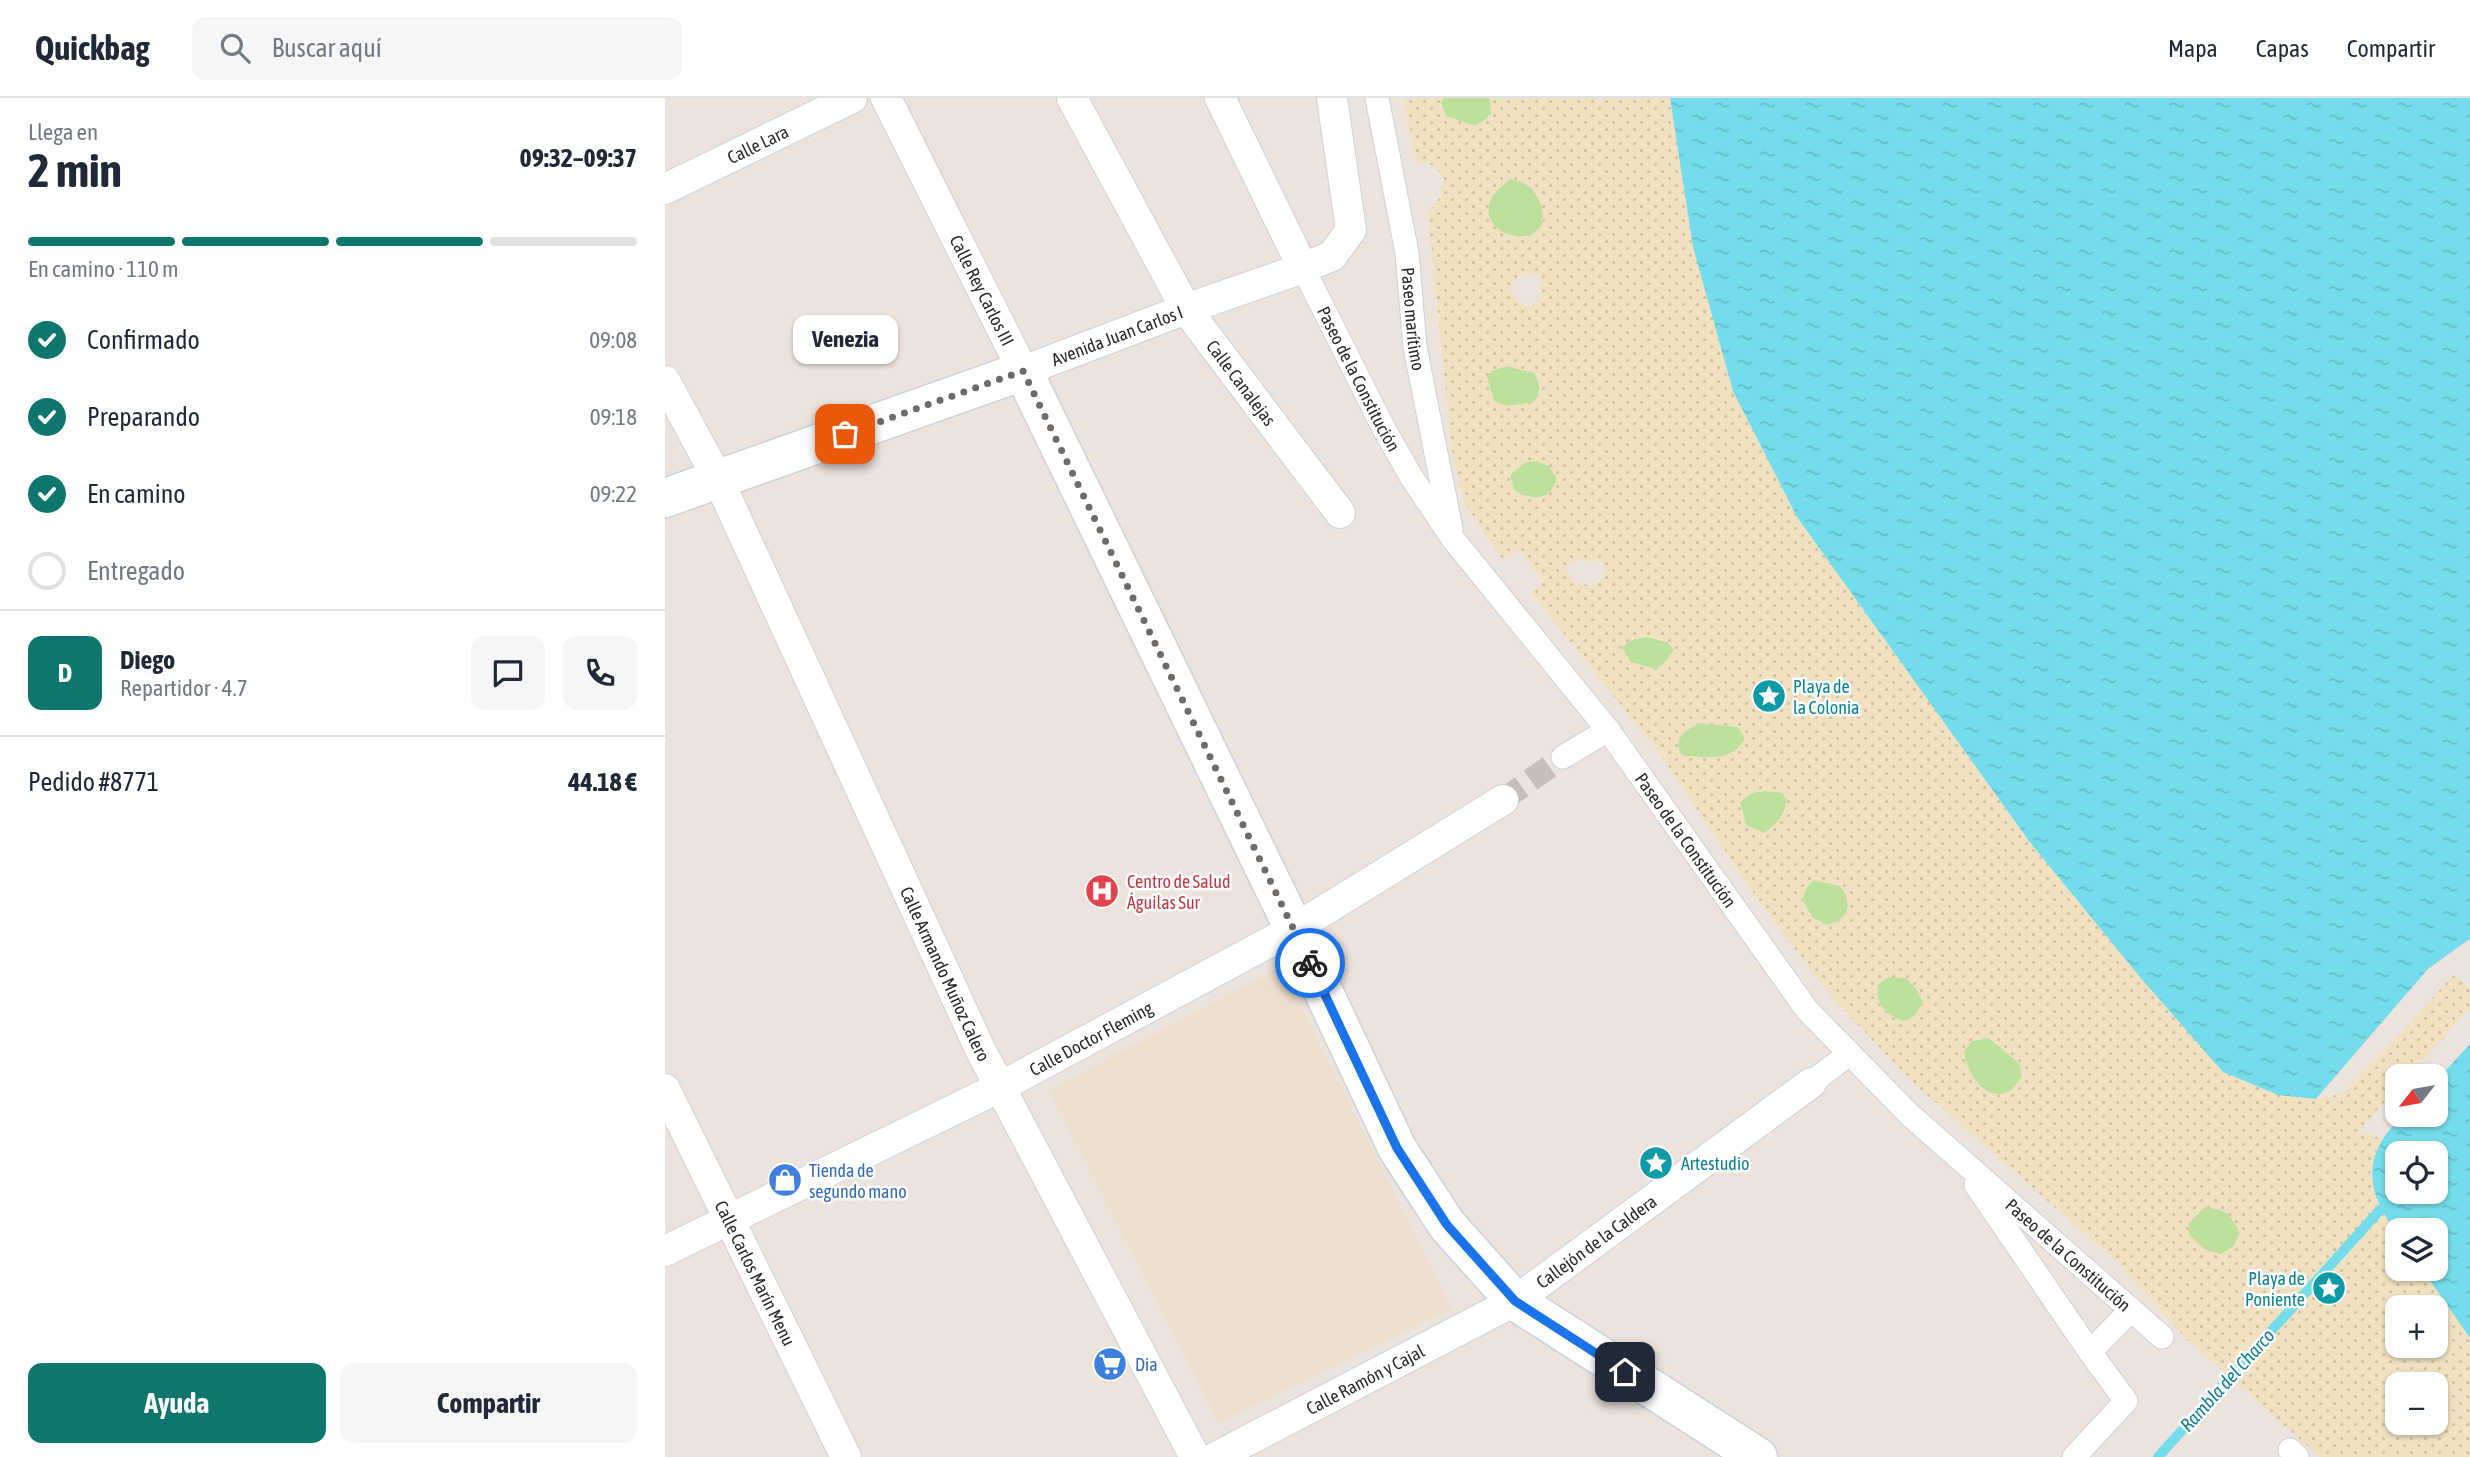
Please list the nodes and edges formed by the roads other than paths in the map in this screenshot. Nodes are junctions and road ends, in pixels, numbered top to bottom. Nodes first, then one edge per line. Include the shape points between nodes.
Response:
1 (852, 98) edge
2 (886, 98) edge
3 (1072, 98) edge
4 (1220, 98) edge
5 (1332, 98) edge
6 (1377, 98) edge
7 (665, 189) edge
8 (1303, 268) junction
9 (1186, 309) junction
10 (1023, 371) junction
11 (665, 381) edge
12 (718, 479) junction
13 (665, 498) edge
14 (1341, 513) dead end
15 (1453, 539) junction
16 (1608, 730) junction
17 (1563, 757) tunnel mouth
18 (1503, 800) tunnel mouth
19 (1294, 929) junction
20 (1849, 1054) junction
21 (1811, 1083) joint
22 (1000, 1087) junction
23 (665, 1089) edge
24 (1956, 1156) junction
25 (730, 1219) junction
26 (665, 1251) edge
27 (1515, 1301) junction
28 (2131, 1310) junction
29 (2162, 1337) dead end
30 (2090, 1352) junction
31 (846, 1457) edge
32 (1195, 1457) edge
33 (1216, 1457) edge
34 (1758, 1457) edge
35 (2074, 1457) edge

1 - 7 street, Calle Lara
2 - 10 street, Calle Rey Carlos III
3 - 9 street, Calle Canalejas
4 - 8 street
5 - 8 street, Avenida Juan Carlos I via 1351,230 1332,256
6 - 15 street, Paseo marítimo via 1407,253 1415,347
8 - 9 street, Avenida Juan Carlos I
8 - 15 street, Paseo de la Constitución via 1384,429
9 - 10 street, Avenida Juan Carlos I
9 - 14 street, Calle Canalejas
10 - 12 main road, Avenida Juan Carlos I
10 - 19 main road, Calle Rey Carlos III
11 - 12 street, Calle Armando Muñoz Calero
12 - 13 main road, Avenida Juan Carlos I
12 - 22 street, Calle Armando Muñoz Calero
15 - 16 street, Paseo de la Constitución
16 - 17 street
16 - 20 street, Paseo de la Constitución via 1807,1010
18 - 19 street, Calle Doctor Fleming
19 - 22 street, Calle Doctor Fleming
19 - 27 main road, Calle Rey Carlos III via 1397,1148 1447,1225
20 - 21 street
20 - 24 street, Paseo de la Constitución
21 - 27 street, Callejón de la Caldera
22 - 25 street, Calle Doctor Fleming
22 - 32 street, Calle Armando Muñoz Calero
23 - 25 street, Calle Carlos Marín Menu
24 - 28 street, Paseo de la Constitución
24 - 30 street
25 - 26 street, Calle Doctor Fleming
25 - 31 street, Calle Carlos Marín Menu
27 - 33 street, Calle Ramón y Cajal
27 - 34 main road, Calle Rey Carlos III
28 - 29 street, Paseo de la Constitución
28 - 30 street
30 - 35 street via 2126,1401

